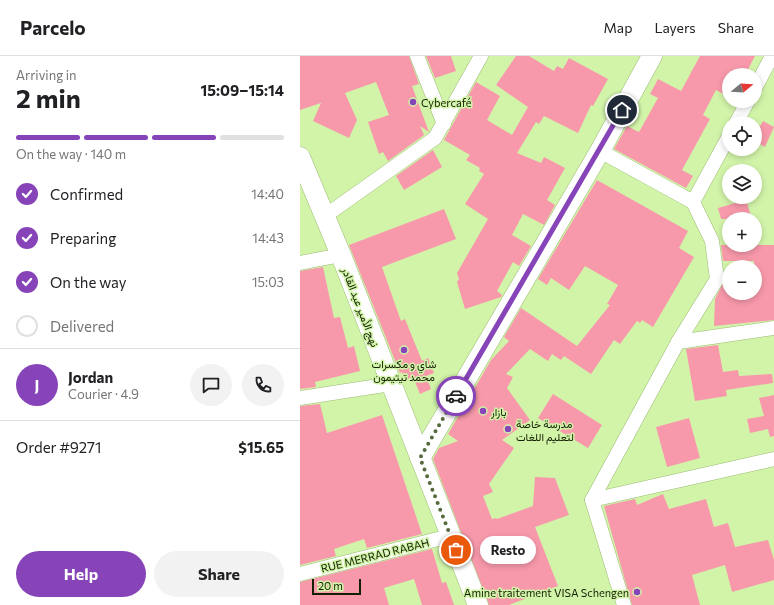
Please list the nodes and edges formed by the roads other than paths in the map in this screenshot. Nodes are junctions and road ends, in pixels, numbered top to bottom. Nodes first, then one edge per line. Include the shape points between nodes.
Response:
1 (417, 56) edge
2 (481, 56) edge
3 (652, 56) edge
4 (772, 56) edge
5 (762, 75) edge
6 (444, 124) junction
7 (722, 149) edge
8 (600, 151) junction
9 (300, 157) edge
10 (693, 202) junction
11 (325, 216) junction
12 (341, 256) junction
13 (300, 263) edge
14 (774, 328) edge
15 (678, 342) junction
16 (391, 384) junction
17 (300, 398) edge
18 (420, 458) junction
19 (774, 459) edge
20 (592, 500) junction
21 (450, 536) junction
22 (300, 574) edge
23 (478, 605) edge
24 (624, 605) edge

1 - 6 street
2 - 6 street
3 - 8 main road
4 - 5 street
6 - 11 street via 435,138
7 - 10 street
8 - 10 street
8 - 18 main road
9 - 11 main road, نهج الأمير عبد القادر
10 - 15 street via 712,241 718,279
11 - 12 main road, نهج الأمير عبد القادر
12 - 13 street
12 - 16 main road, نهج الأمير عبد القادر
14 - 15 street
15 - 20 street
16 - 17 street
16 - 18 main road, نهج الأمير عبد القادر
18 - 21 main road, نهج الأمير عبد القادر
19 - 20 street
20 - 24 street
21 - 22 street, RUE MERRAD RABAH
21 - 23 main road, نهج الأمير عبد القادر

